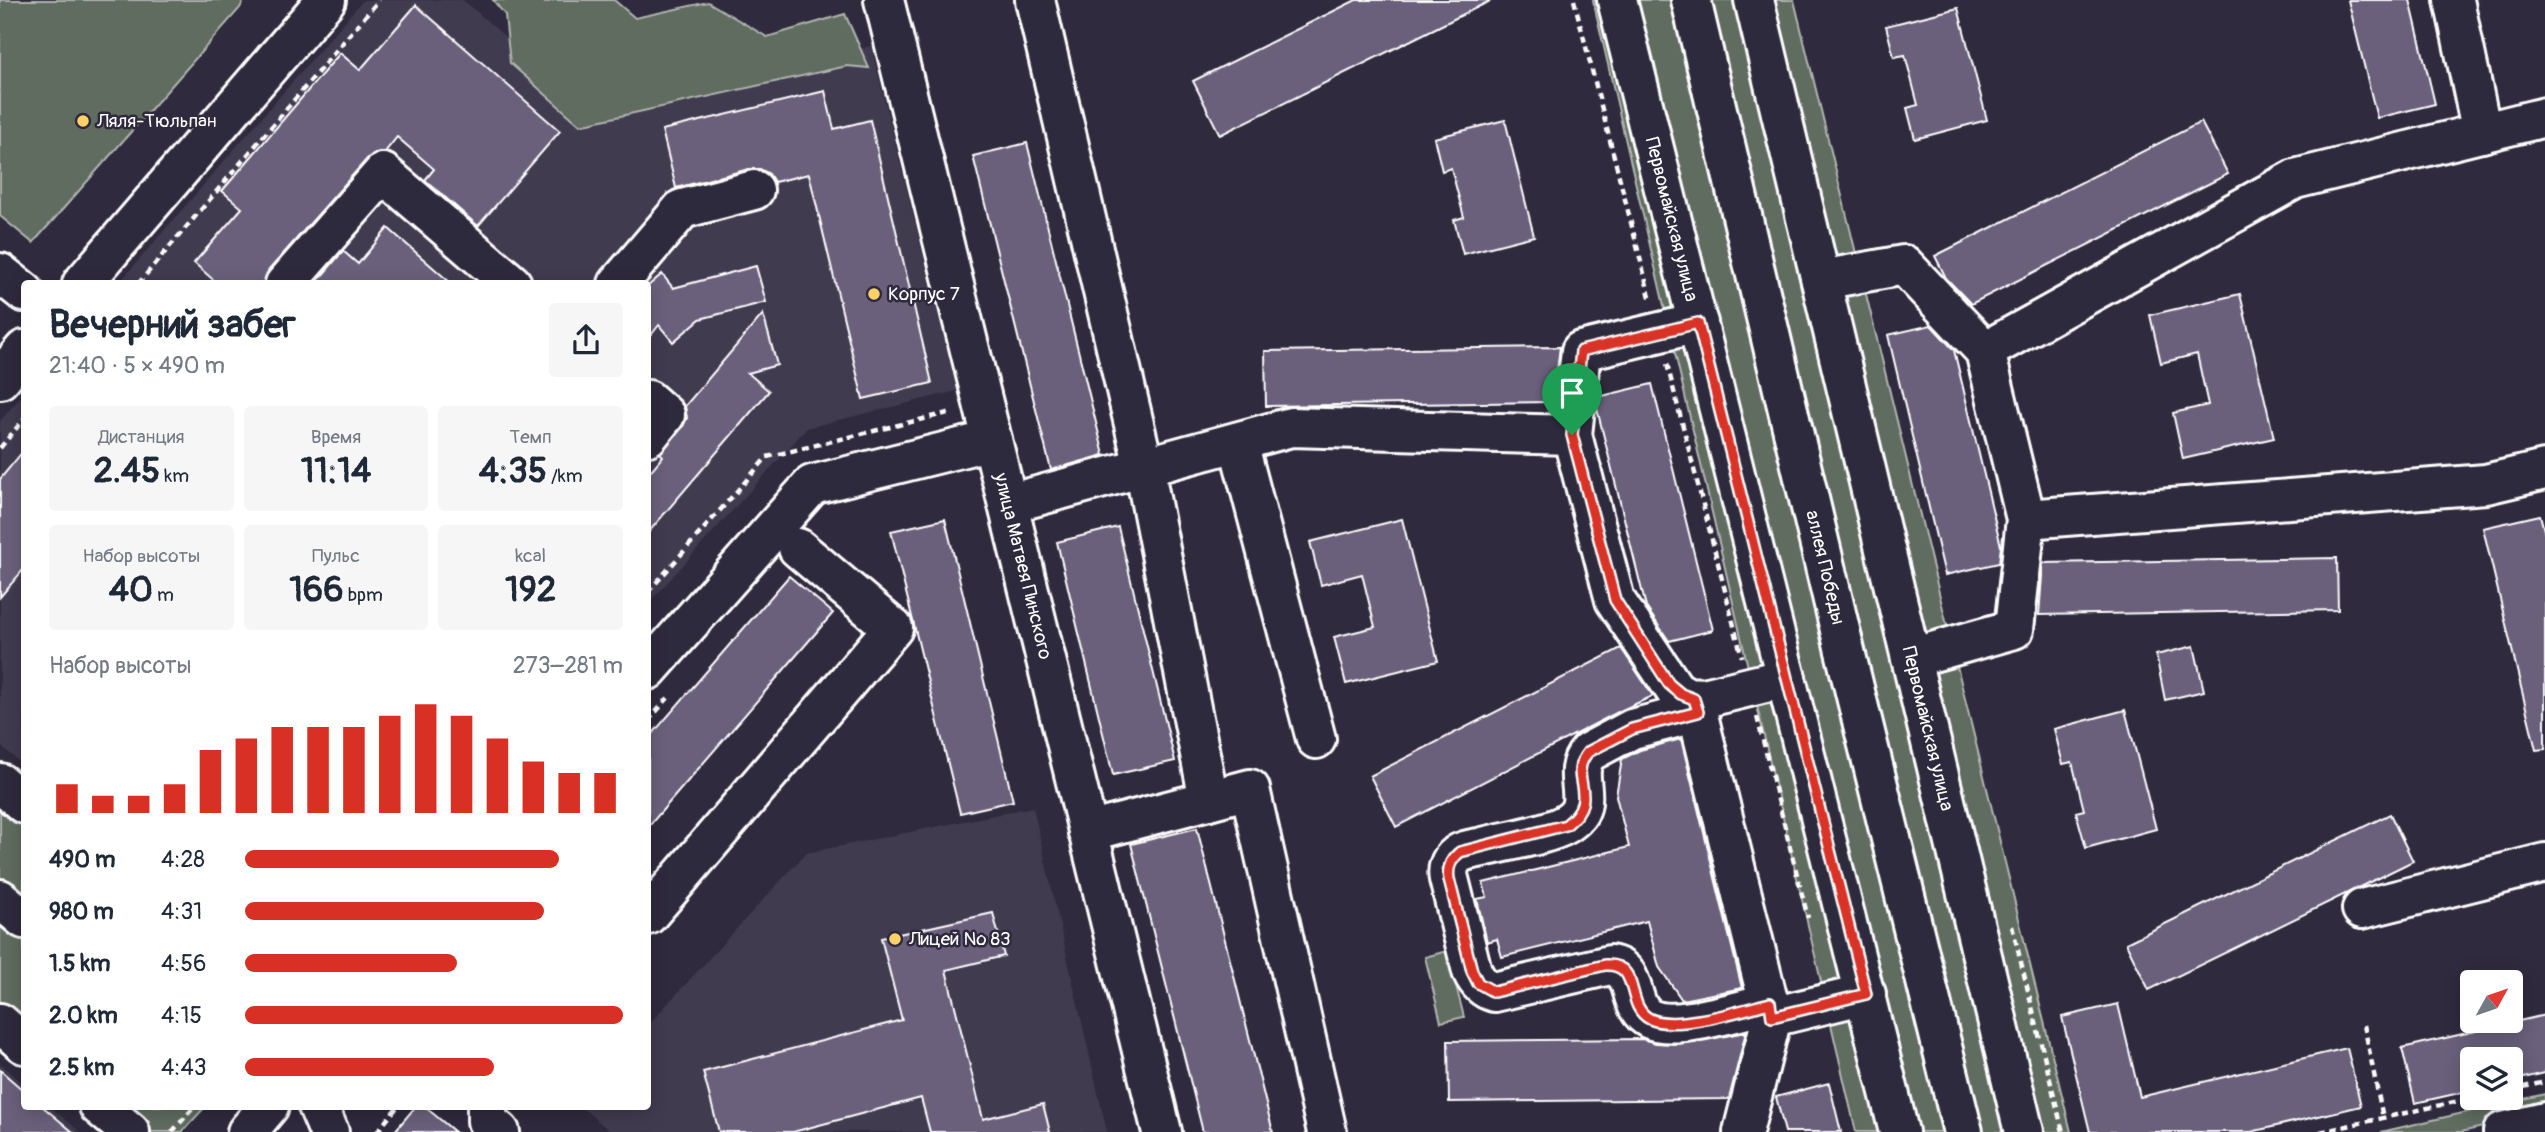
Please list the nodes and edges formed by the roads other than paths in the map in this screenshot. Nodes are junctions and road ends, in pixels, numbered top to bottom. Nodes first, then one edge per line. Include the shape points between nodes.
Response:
1 (326, 0) edge
2 (884, 0) edge
3 (1035, 0) edge
4 (1617, 0) edge
5 (1691, 0) edge
6 (1754, 0) edge
7 (2455, 0) edge
8 (2545, 117) edge
9 (2482, 133) junction
10 (754, 190) dead end
11 (0, 273) edge
12 (90, 280) edge
13 (289, 280) edge
14 (507, 280) edge
15 (621, 280) edge
16 (1821, 280) junction
17 (21, 290) edge
18 (1698, 323) junction
19 (1985, 351) junction
20 (21, 354) edge
21 (0, 379) edge
22 (651, 403) edge
23 (651, 432) edge
24 (1572, 435) junction
25 (992, 440) junction
26 (1238, 442) junction
27 (1144, 467) junction
28 (2545, 470) edge
29 (1008, 504) junction
30 (2026, 519) junction
31 (798, 548) dead end
32 (1911, 658) junction
33 (651, 667) edge
34 (1786, 678) junction
35 (1694, 721) junction
36 (1316, 739) dead end
37 (0, 783) edge
38 (1209, 800) junction
39 (21, 801) edge
40 (1088, 832) junction
41 (2545, 863) edge
42 (655, 892) edge
43 (0, 899) edge
44 (2362, 909) dead end
45 (21, 916) edge
46 (1866, 994) junction
47 (1763, 999) junction
48 (0, 1023) edge
49 (21, 1041) edge
50 (104, 1110) edge
51 (266, 1110) edge
52 (320, 1110) edge
53 (486, 1110) edge
54 (2545, 1122) edge
55 (130, 1132) edge
56 (247, 1132) edge
57 (329, 1132) edge
58 (500, 1132) edge
59 (1162, 1132) edge
60 (1327, 1132) edge
61 (1743, 1132) edge
62 (1899, 1132) edge
63 (1964, 1132) edge
64 (2024, 1132) edge
65 (2503, 1132) edge

1 - 12 street
2 - 25 street, улица Матвея Пинского
3 - 27 street
4 - 18 street, Первомайская улица
5 - 63 street, аллея Победы
6 - 16 street, Первомайская улица
7 - 9 street
8 - 9 street
9 - 19 street via 2295,179
10 - 15 street via 682,209
11 - 17 street
13 - 14 street via 383,173
16 - 19 street via 1904,265
16 - 32 street, Первомайская улица
18 - 24 street via 1581,351
18 - 34 street, Первомайская улица
19 - 30 street
20 - 21 street
22 - 23 street via 665,415
24 - 26 street via 1291,427
24 - 35 street via 1615,600 1669,684 1681,694
25 - 29 street, улица Матвея Пинского
25 - 33 street via 812,485
26 - 27 street
26 - 36 street
27 - 29 street
27 - 38 street
28 - 30 street via 2486,484
29 - 40 street, улица Матвея Пинского
30 - 32 street via 2014,629
31 - 42 street via 893,628
32 - 64 street, Первомайская улица
34 - 35 street via 1749,687
34 - 46 street, Первомайская улица
35 - 47 street
35 - 47 street via 1632,729 1588,752 1580,769 1582,806 1574,819 1557,829 1460,852 1449,867 1452,892 1472,971 1488,990 1610,965 1626,973 1640,1009 1659,1021 1697,1021
37 - 39 street
38 - 40 street
38 - 60 street via 1250,789
40 - 59 street, улица Матвея Пинского
41 - 44 street
43 - 45 street
46 - 47 street
46 - 62 street, Первомайская улица
47 - 61 street
48 - 49 street
50 - 55 street
51 - 56 street
52 - 57 street
53 - 58 street via 487,1121
54 - 65 street

